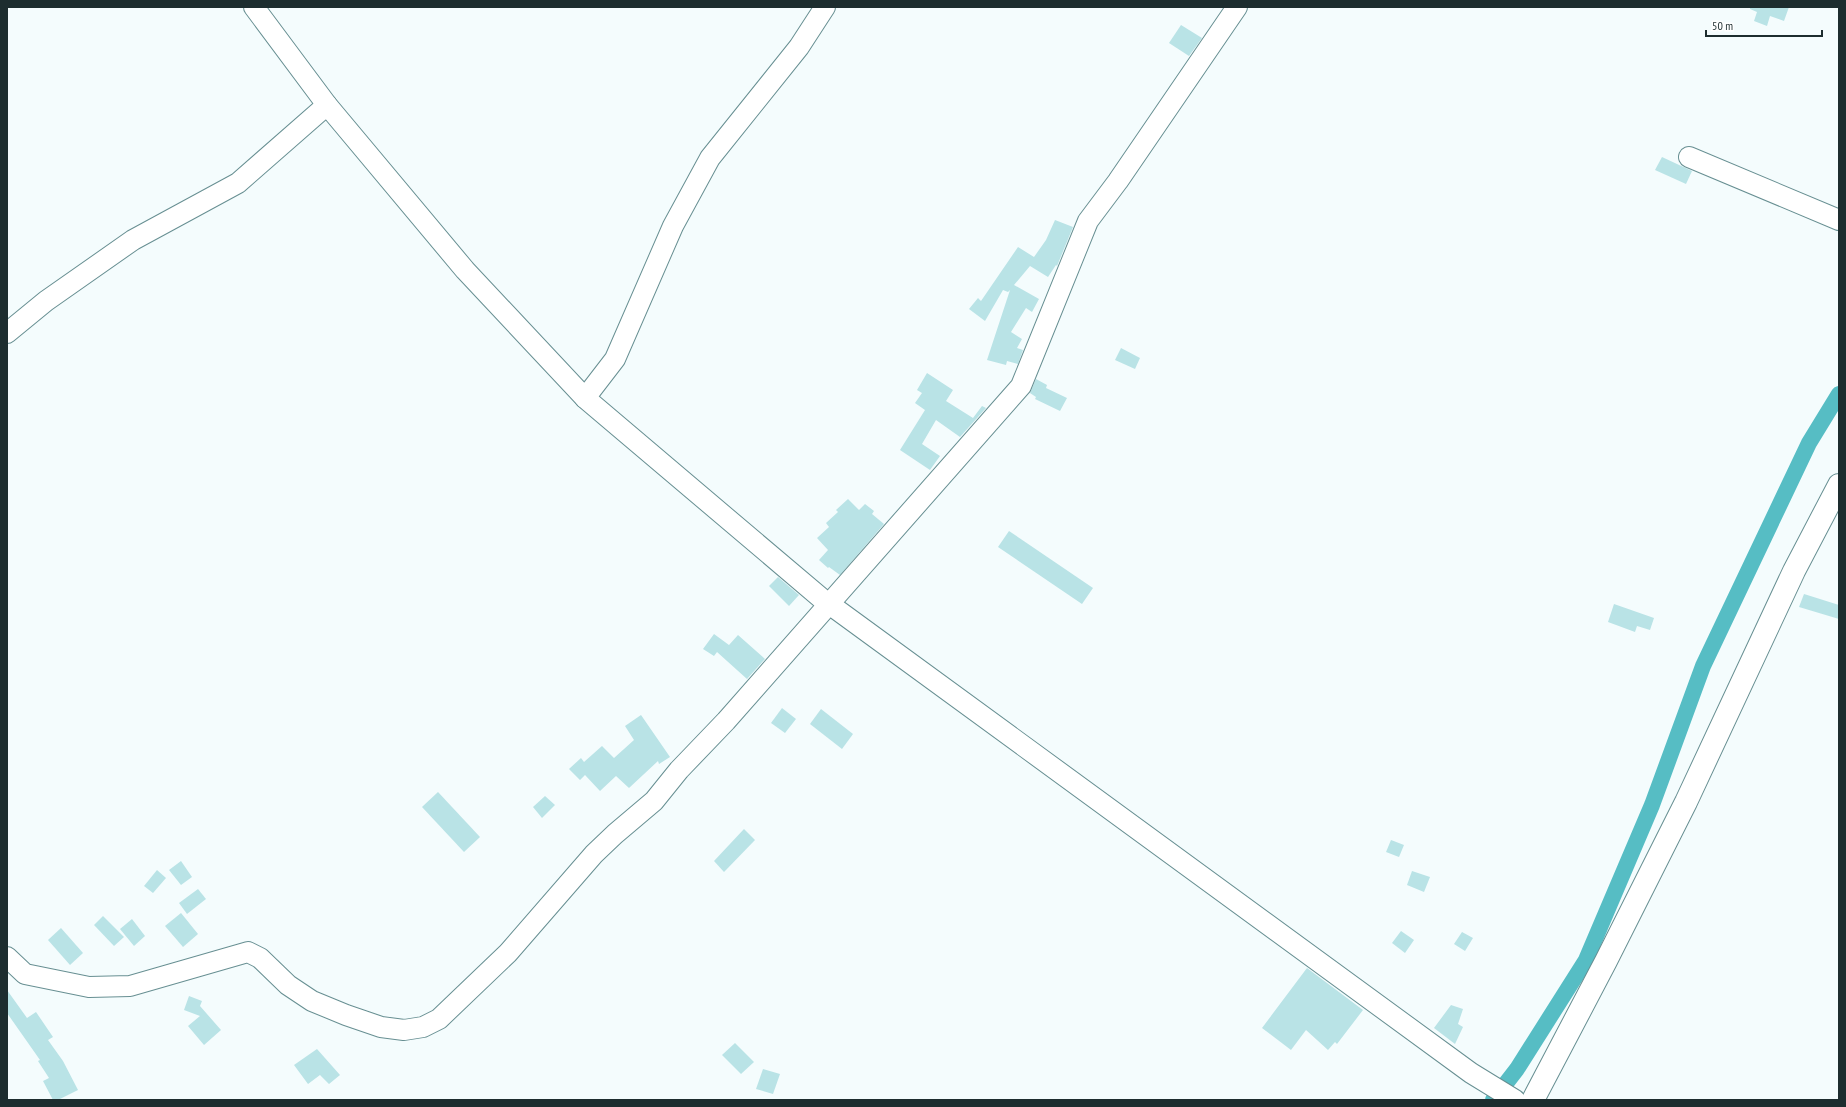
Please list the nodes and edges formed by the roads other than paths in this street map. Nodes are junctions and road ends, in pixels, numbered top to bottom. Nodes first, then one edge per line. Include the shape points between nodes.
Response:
1 (254, 7) edge
2 (825, 7) edge
3 (1238, 7) edge
4 (327, 105) junction
5 (1689, 158) dead end
6 (1839, 220) edge
7 (7, 333) edge
8 (585, 398) junction
9 (1839, 485) edge
10 (830, 603) junction
11 (7, 957) edge
12 (1515, 1100) edge
13 (1533, 1100) edge

1 - 4 street
2 - 8 street via 799,47 710,158 673,226 615,359
3 - 10 street via 1088,221 1021,386
4 - 7 street via 238,183 133,240 46,301
4 - 8 street via 465,270
5 - 6 street
8 - 10 street
9 - 13 main road via 1794,571 1686,802
10 - 11 street via 654,801 594,854 508,953 439,1019 423,1027 404,1030 381,1027 346,1016 312,1001 288,985 260,958 248,952 130,986 89,987 25,974
10 - 12 street via 1471,1073

